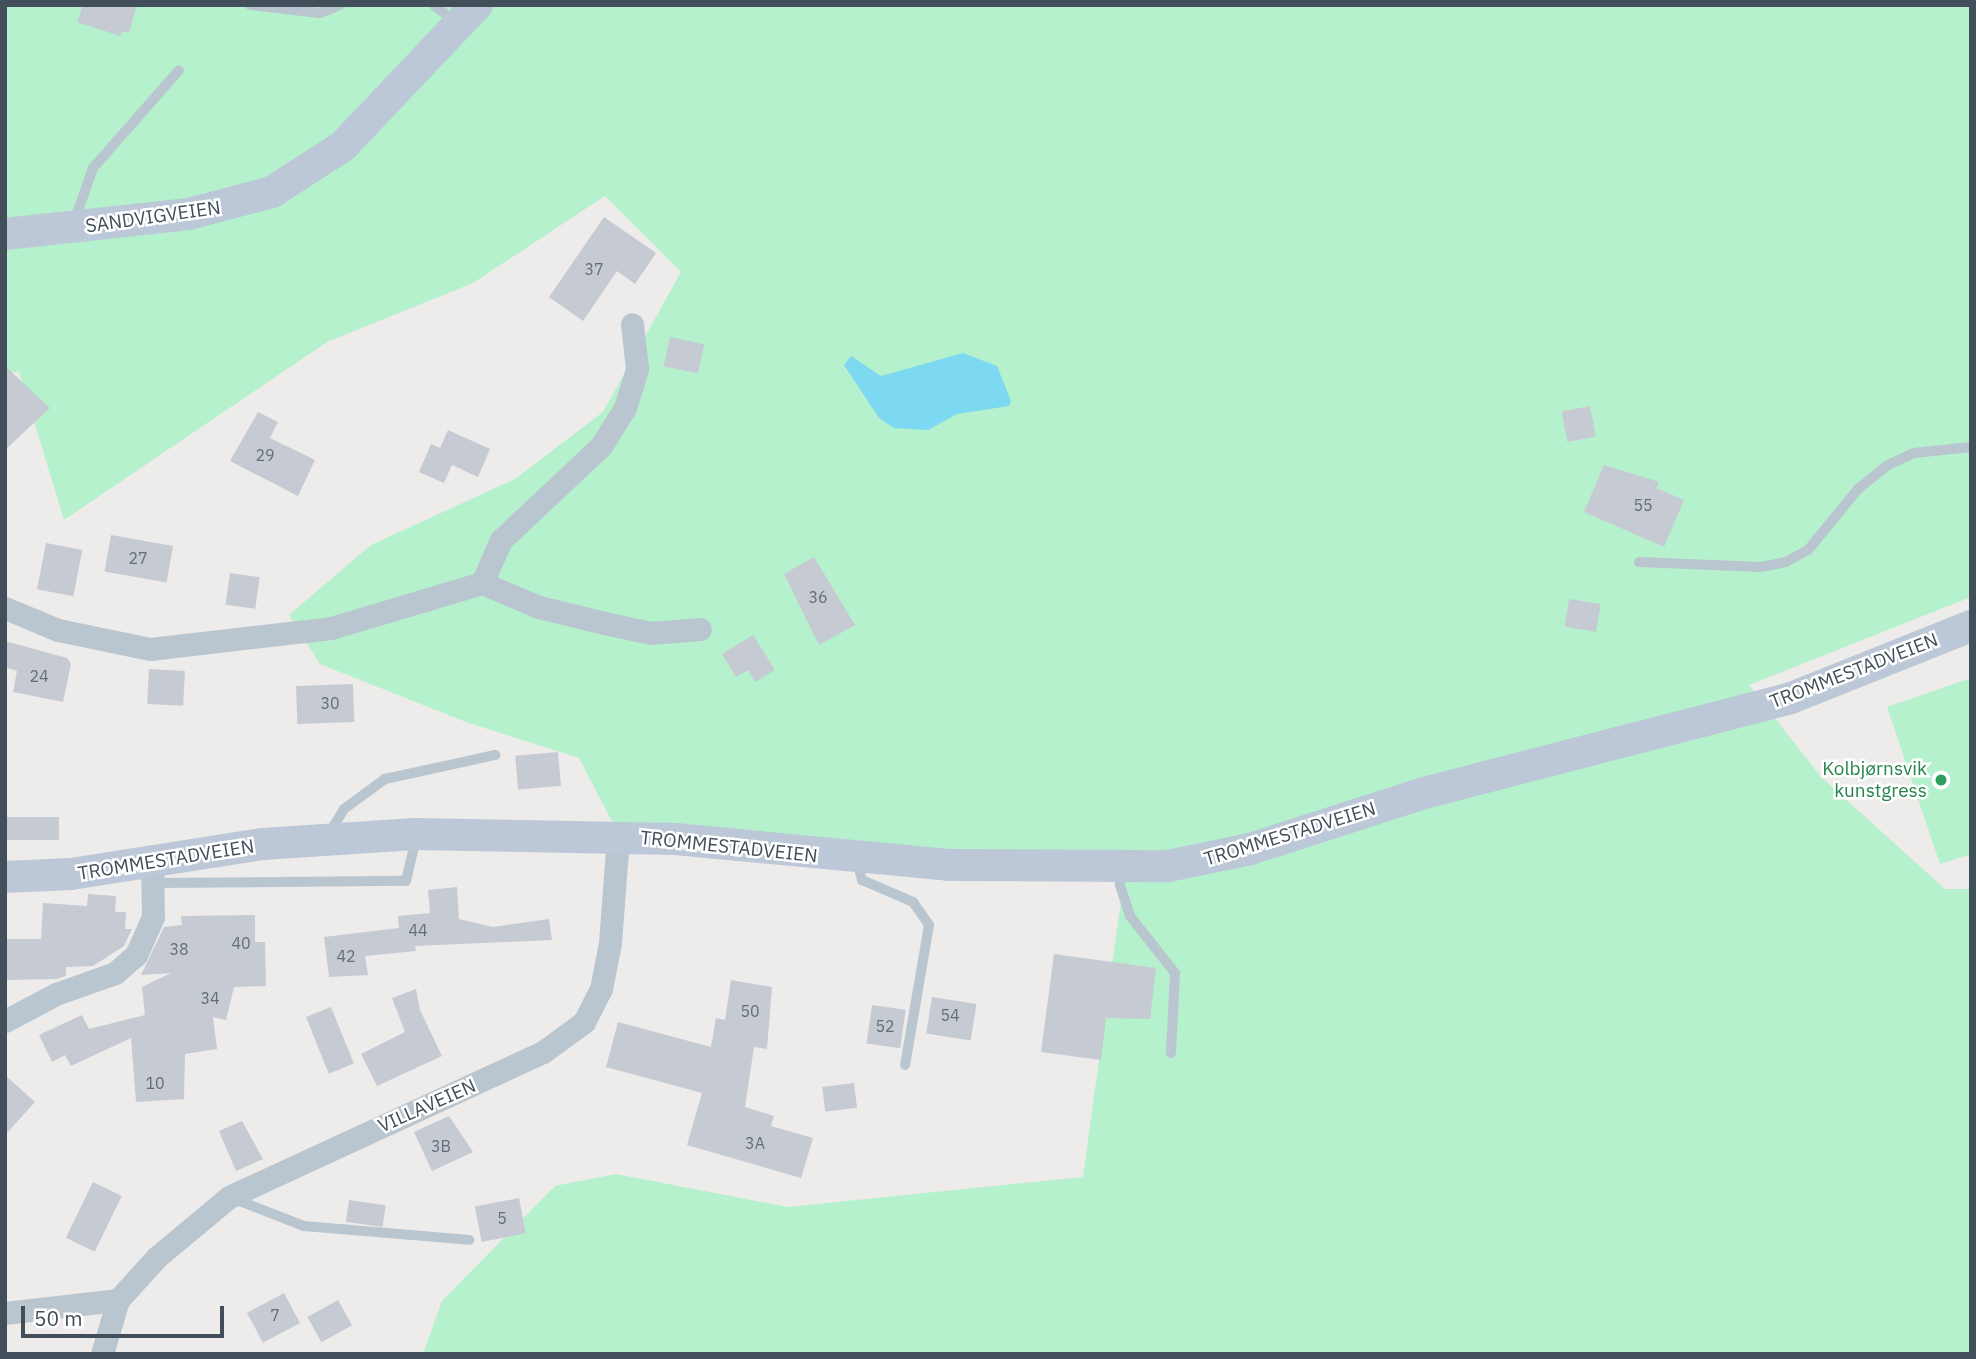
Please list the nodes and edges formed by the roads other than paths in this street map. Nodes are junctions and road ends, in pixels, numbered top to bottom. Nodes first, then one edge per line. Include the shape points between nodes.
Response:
1 (250, 5) edge
2 (340, 5) edge
3 (456, 11) edge
4 (179, 69) dead end
5 (72, 228) junction
6 (5, 234) edge
7 (632, 324) dead end
8 (1971, 447) edge
9 (1639, 562) dead end
10 (482, 583) junction
11 (5, 608) edge
12 (1971, 626) edge
13 (700, 629) dead end
14 (495, 755) dead end
15 (415, 834) junction
16 (618, 837) junction
17 (326, 839) junction
18 (857, 860) junction
19 (1122, 867) junction
20 (155, 872) junction
21 (5, 877) edge
22 (5, 1021) edge
23 (1171, 1053) dead end
24 (905, 1065) dead end
25 (229, 1197) junction
26 (469, 1240) dead end
27 (118, 1300) junction
28 (5, 1313) edge
29 (102, 1354) edge

1 - 2 lane via 320,13
3 - 5 main road, SANDVIGVEIEN via 362,129 297,179 230,206
4 - 5 lane via 93,168
5 - 6 main road, SANDVIGVEIEN
7 - 10 street via 637,369 625,408 601,446 501,540
8 - 9 lane via 1914,453 1886,466 1858,489 1809,549 1786,562 1761,567
10 - 11 street via 331,628 150,649 58,631
10 - 13 street via 539,607 651,633
12 - 19 main road, TROMMESTADVEIEN via 1791,698 1424,793 1205,861
14 - 17 lane via 385,779 344,810
15 - 16 main road, TROMMESTADVEIEN
15 - 17 main road, TROMMESTADVEIEN
15 - 20 lane, TROMMESTADVEIEN via 406,881
16 - 18 main road, TROMMESTADVEIEN
16 - 25 street, VILLAVEIEN via 610,943 601,989 584,1022 543,1052
17 - 20 main road, TROMMESTADVEIEN
18 - 19 main road, TROMMESTADVEIEN
18 - 24 lane via 862,880 913,902 929,925 931,940
19 - 23 lane via 1120,885 1130,916 1175,972
20 - 21 main road, TROMMESTADVEIEN
20 - 22 street via 153,918 136,955 115,973 57,994
25 - 26 lane via 304,1226
25 - 27 street, VILLAVEIEN via 157,1257
27 - 28 street
27 - 29 street, VILLAVEIEN

